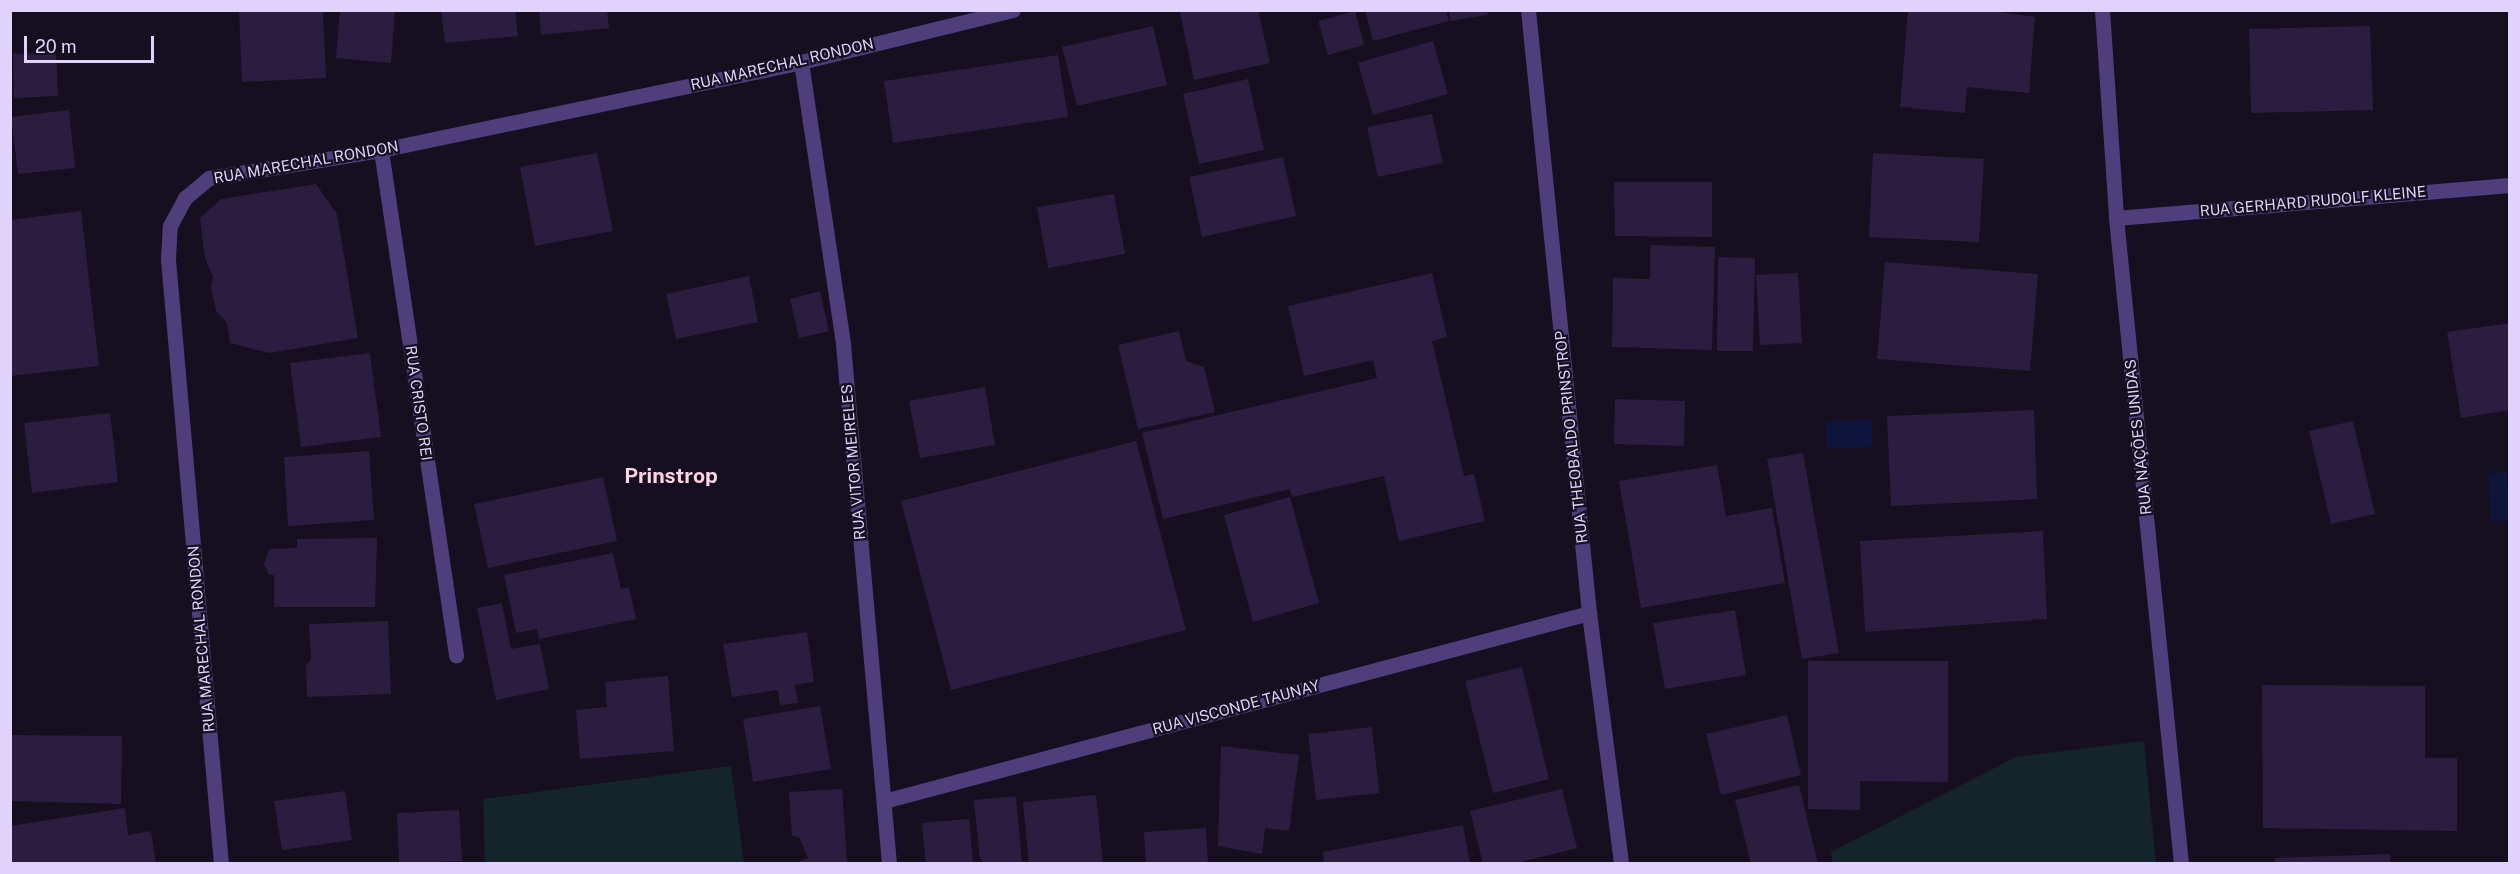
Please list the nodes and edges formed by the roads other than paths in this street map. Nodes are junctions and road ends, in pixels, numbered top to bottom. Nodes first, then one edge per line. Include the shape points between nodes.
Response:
1 (1013, 10) edge
2 (1528, 10) edge
3 (2102, 10) edge
4 (801, 62) junction
5 (381, 150) junction
6 (2510, 185) edge
7 (2116, 218) junction
8 (1589, 613) junction
9 (456, 655) dead end
10 (884, 801) junction
11 (220, 861) edge
12 (889, 864) edge
13 (1621, 864) edge
14 (2181, 864) edge

1 - 4 street, RUA MARECHAL RONDON
2 - 8 street, RUA THEOBALDO PRINSTROP
3 - 7 street, RUA NAÇÕES UNIDAS
4 - 5 street, RUA MARECHAL RONDON
4 - 10 street, RUA VITOR MEIRELES via 843,345
5 - 9 street, RUA CRISTO REI
5 - 11 street, RUA MARECHAL RONDON via 209,178 184,198 170,226 168,259
6 - 7 street, RUA GERHARD RUDOLF KLEINE
7 - 14 street, RUA NAÇÕES UNIDAS
8 - 10 street, RUA VISCONDE TAUNAY
8 - 13 street, RUA THEOBALDO PRINSTROP
10 - 12 street, RUA VITOR MEIRELES

